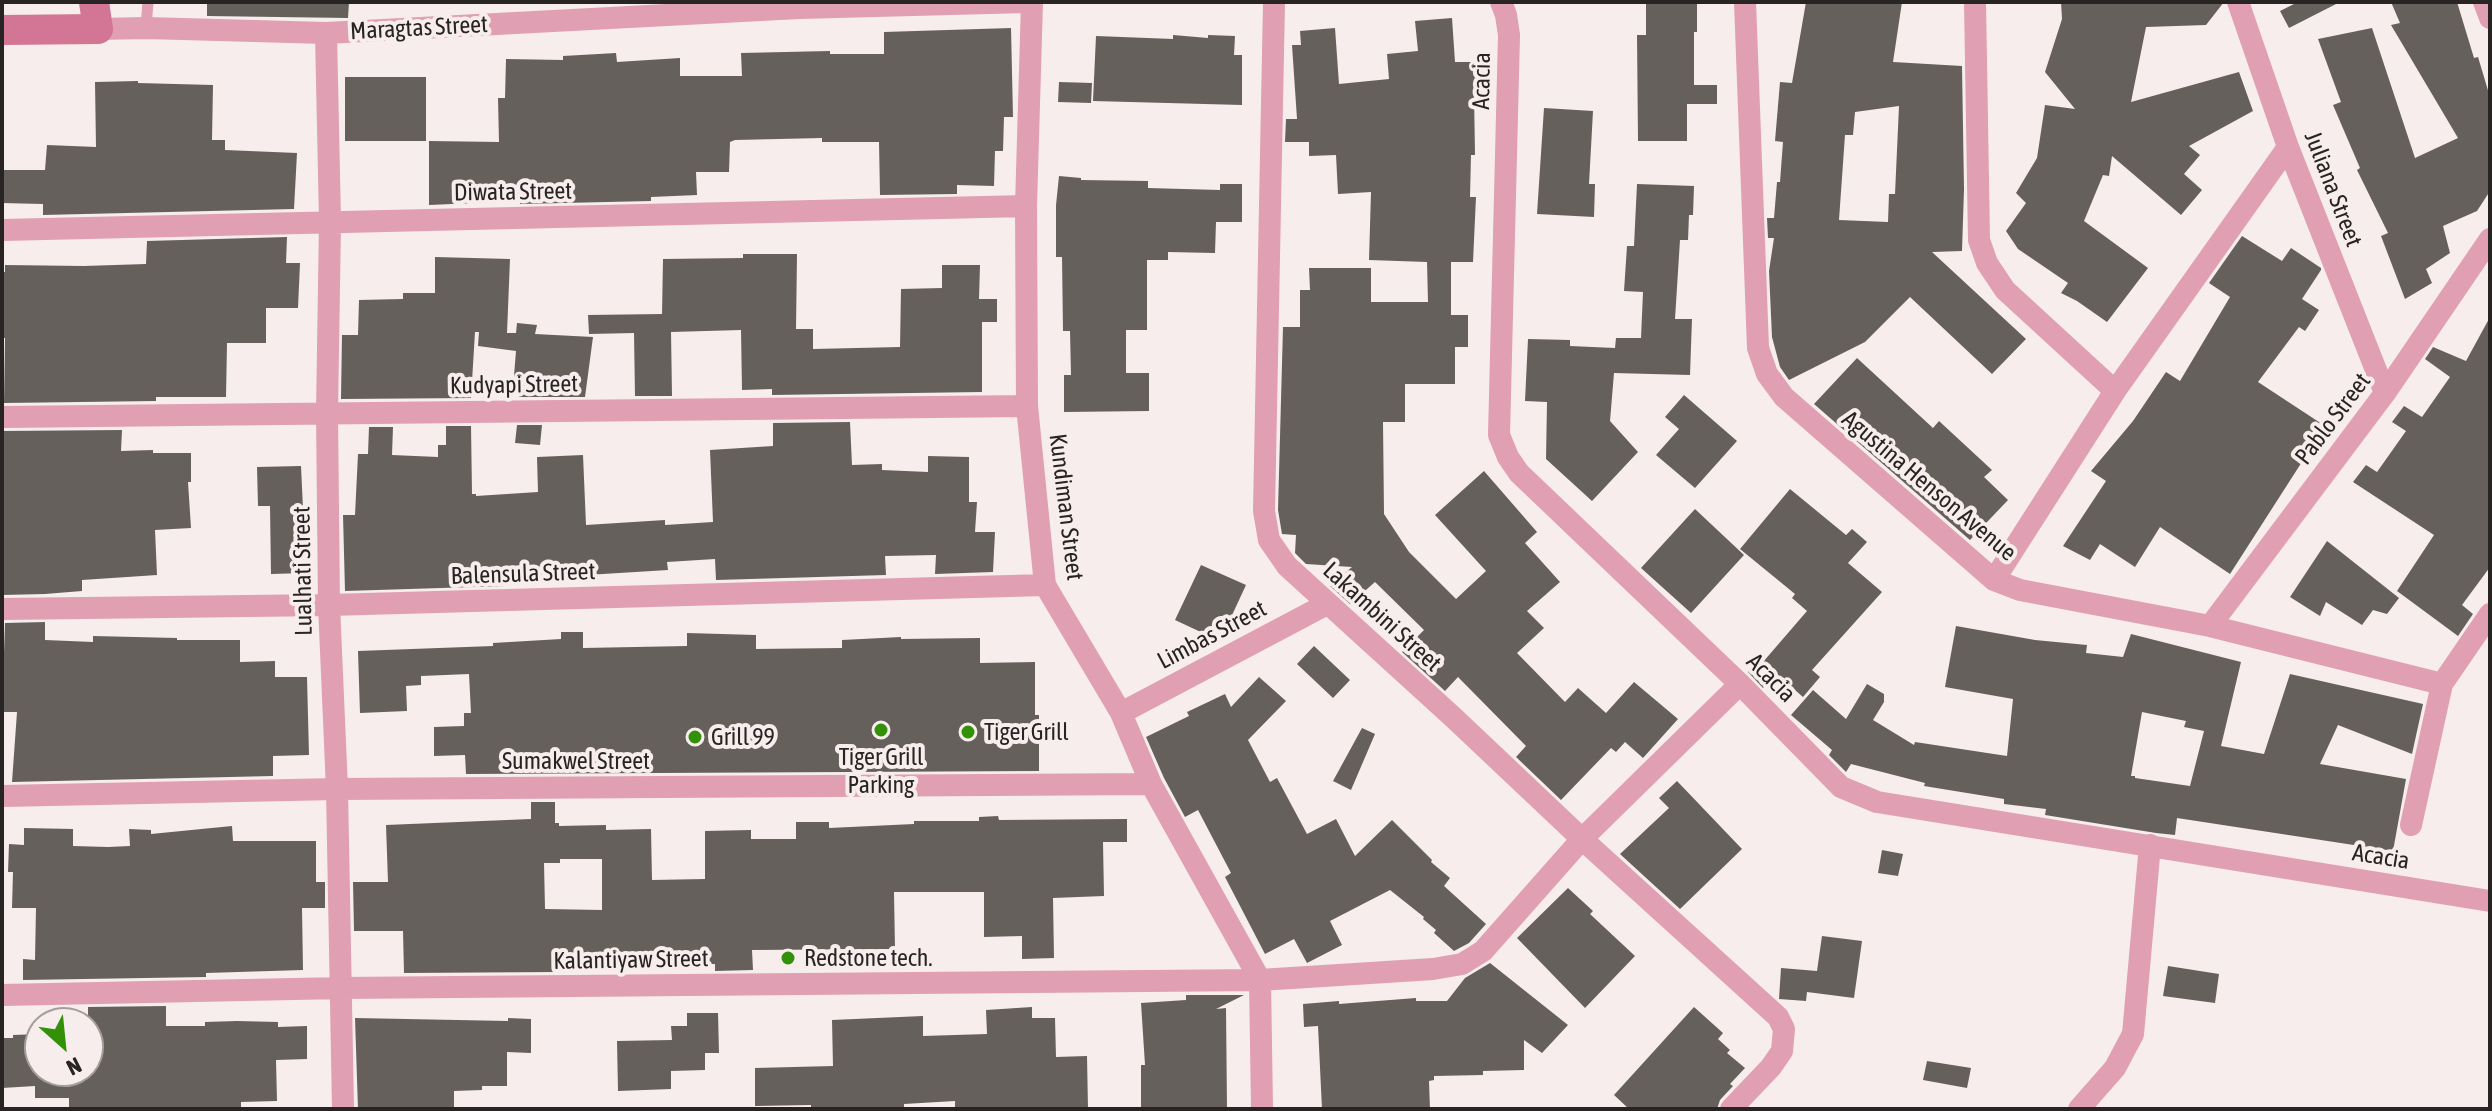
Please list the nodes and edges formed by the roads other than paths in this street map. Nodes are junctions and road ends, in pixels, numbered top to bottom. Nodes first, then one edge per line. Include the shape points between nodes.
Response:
1 (148, 2) edge
2 (1029, 2) edge
3 (1274, 2) edge
4 (1745, 2) edge
5 (1975, 2) edge
6 (2238, 2) edge
7 (2484, 2) edge
8 (1504, 9) edge
9 (96, 15) edge
10 (2490, 18) edge
11 (146, 28) junction
12 (2, 30) edge
13 (326, 33) junction
14 (2288, 147) junction
15 (1026, 206) junction
16 (330, 222) junction
17 (2, 230) edge
18 (2490, 239) edge
19 (2115, 391) junction
20 (2385, 393) junction
21 (1027, 406) junction
22 (327, 413) junction
23 (2, 417) edge
24 (1994, 580) junction
25 (1045, 585) junction
26 (1327, 604) junction
27 (329, 605) junction
28 (2, 609) edge
29 (2490, 614) edge
30 (2210, 626) junction
31 (1740, 684) junction
32 (2442, 684) junction
33 (1121, 713) junction
34 (1151, 784) junction
35 (337, 789) junction
36 (2, 796) edge
37 (2411, 825) dead end
38 (1582, 839) junction
39 (2150, 845) junction
40 (2490, 901) edge
41 (1260, 980) junction
42 (342, 988) junction
43 (2, 995) edge
44 (343, 1109) edge
45 (1262, 1109) edge
46 (1731, 1109) edge
47 (2079, 1109) edge

1 - 11 lane
2 - 13 street, Maragtas Street via 799,8
2 - 15 street, Kundiman Street
3 - 26 street, Lakambini Street via 1264,511 1277,553
4 - 24 street, Agustina Henson Avenue via 1758,348 1767,374 1784,397
5 - 19 street via 1979,240 1987,263 2005,290
6 - 14 street, Juliana Street
7 - 10 street
8 - 31 street, Acacia via 1509,35 1499,435 1519,473
9 - 11 street, Maragtas Street
9 - 12 street, Maragtas Street
11 - 13 street, Maragtas Street
13 - 16 street, Lualhati Street
14 - 19 street
14 - 20 street, Juliana Street
15 - 16 street, Diwata Street
15 - 21 street, Kundiman Street
16 - 17 street, Diwata Street
16 - 22 street, Lualhati Street
18 - 20 street, Pablo Street
19 - 24 street
20 - 30 street, Pablo Street
21 - 22 street, Kudyapi Street
21 - 25 street, Kundiman Street
22 - 23 street, Kudyapi Street
22 - 27 street, Lualhati Street
24 - 30 street, Agustina Henson Avenue via 2020,590
25 - 27 street, Balensula Street
25 - 33 street, Kundiman Street
26 - 33 street, Limbas Street
26 - 38 street, Lakambini Street
27 - 28 street, Balensula Street
27 - 35 street, Lualhati Street
29 - 32 street
30 - 32 street, Agustina Henson Avenue
31 - 38 street, Kalantiyaw Street
31 - 39 street, Acacia via 1841,787 1861,797
32 - 37 street
33 - 34 street, Kundiman Street
34 - 35 street, Sumakwel Street
34 - 41 street, Kundiman Street
35 - 36 street, Sumakwel Street
35 - 42 street, Lualhati Street
38 - 41 street, Kalantiyaw Street via 1483,951 1462,964
38 - 46 street, Lakambini Street via 1778,1017 1784,1029 1782,1051
39 - 40 street, Acacia
39 - 47 street via 2133,1034 2115,1068
41 - 42 street, Kalantiyaw Street
41 - 45 street, Kundiman Street
42 - 43 street, Kalantiyaw Street
42 - 44 street, Lualhati Street

